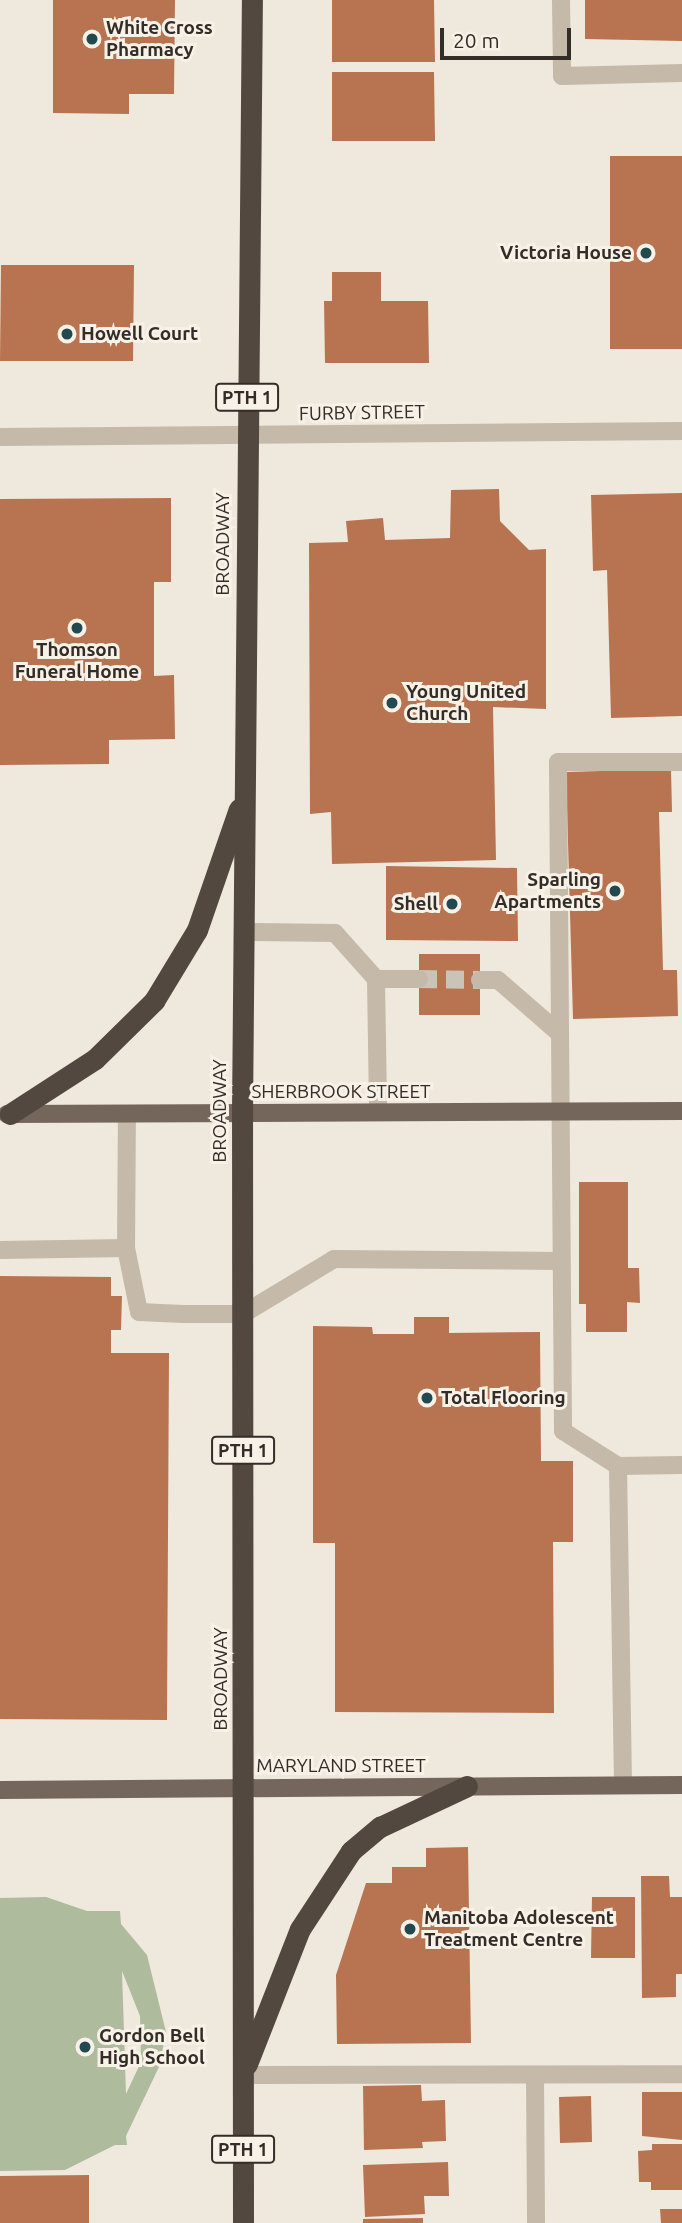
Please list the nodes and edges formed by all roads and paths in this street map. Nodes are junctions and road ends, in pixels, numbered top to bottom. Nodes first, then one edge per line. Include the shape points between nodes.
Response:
1 (252, 0) edge
2 (561, 0) edge
3 (682, 74) edge
4 (682, 431) edge
5 (246, 436) junction
6 (0, 437) edge
7 (682, 762) edge
8 (245, 794) junction
9 (244, 932) junction
10 (376, 979) junction
11 (419, 979) tunnel mouth
12 (480, 980) tunnel mouth
13 (559, 1033) junction
14 (682, 1111) edge
15 (378, 1112) junction
16 (560, 1112) junction
17 (242, 1113) junction
18 (5, 1114) edge
19 (128, 1114) junction
20 (127, 1248) junction
21 (0, 1250) edge
22 (561, 1261) junction
23 (243, 1314) junction
24 (682, 1465) edge
25 (618, 1466) junction
26 (623, 1785) junction
27 (682, 1785) edge
28 (467, 1786) junction
29 (244, 1788) junction
30 (0, 1790) edge
31 (682, 2074) edge
32 (242, 2075) junction
33 (535, 2076) junction
34 (243, 2223) edge
35 (536, 2223) edge

1 - 5 highway, BROADWAY / PTH 1
2 - 3 street via 562,76
4 - 5 street, FURBY STREET
5 - 6 street, FURBY STREET
5 - 8 highway, BROADWAY / PTH 1
7 - 13 street via 558,762
8 - 9 highway, BROADWAY / PTH 1
8 - 18 highway via 197,930 154,1001 95,1059
9 - 10 street via 335,933
9 - 17 highway, BROADWAY / PTH 1
10 - 11 street
10 - 15 street
12 - 13 street via 498,980
13 - 16 street
14 - 16 main road, SHERBROOK STREET
15 - 16 main road, SHERBROOK STREET
15 - 17 main road, SHERBROOK STREET
16 - 22 street
17 - 19 main road, SHERBROOK STREET
17 - 23 highway, BROADWAY / PTH 1
18 - 19 main road, SHERBROOK STREET
19 - 20 street
20 - 21 street
20 - 23 street via 139,1312
22 - 23 street via 334,1259
22 - 25 street via 563,1431
23 - 29 highway, BROADWAY / PTH 1
24 - 25 street
25 - 26 street
26 - 27 main road, MARYLAND STREET
26 - 28 main road, MARYLAND STREET
28 - 29 main road, MARYLAND STREET
28 - 32 highway via 380,1827 340,1865 300,1929
29 - 30 main road, MARYLAND STREET
29 - 32 highway, BROADWAY / PTH 1
31 - 33 street
32 - 33 street
32 - 34 highway, BROADWAY / PTH 1
33 - 35 street

